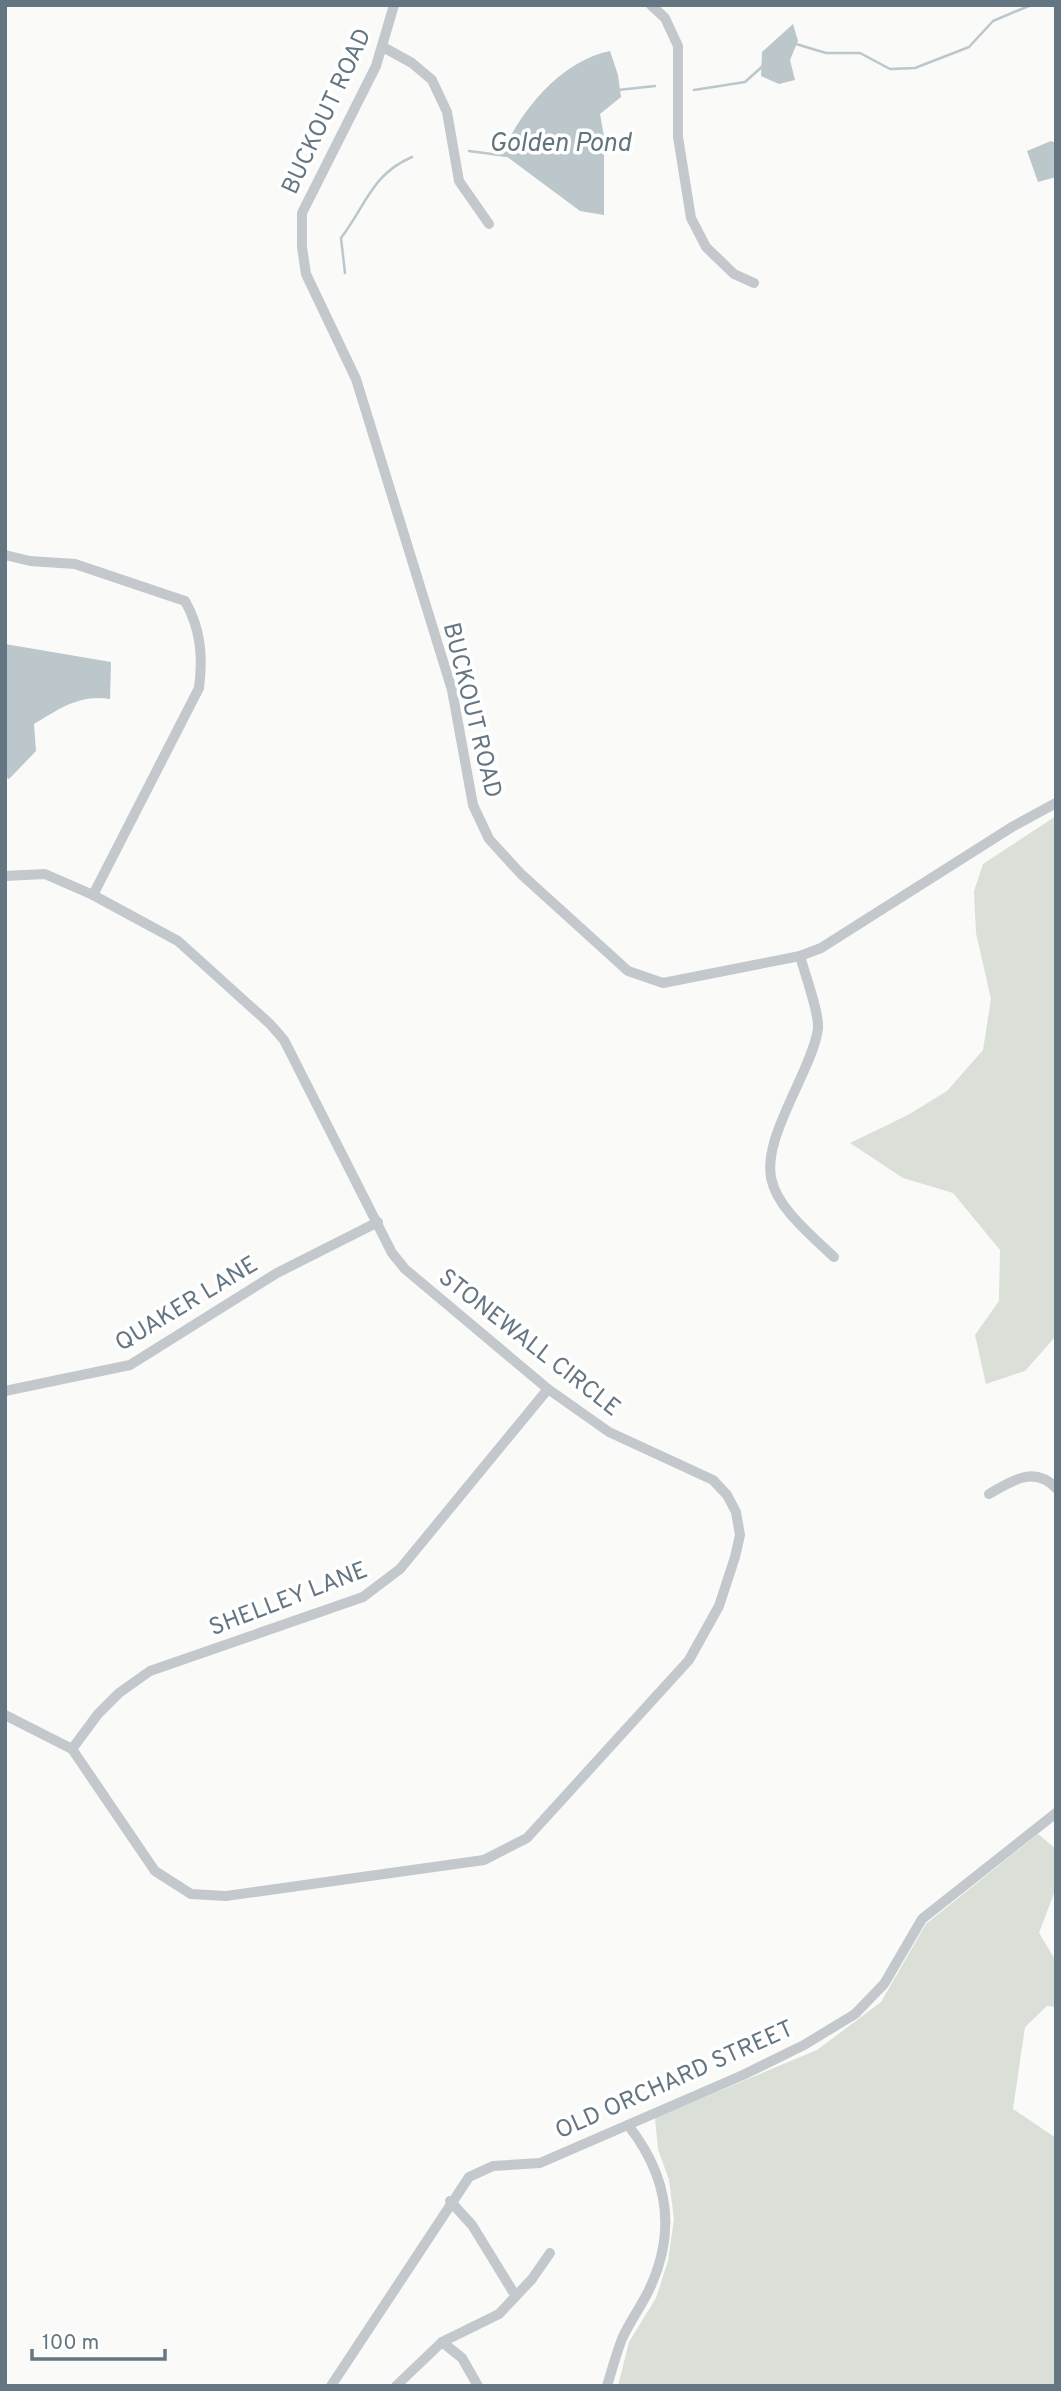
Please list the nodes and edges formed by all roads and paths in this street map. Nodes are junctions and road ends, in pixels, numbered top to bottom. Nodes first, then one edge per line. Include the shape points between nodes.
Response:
1 (394, 5) edge
2 (651, 5) edge
3 (383, 47) junction
4 (489, 224) dead end
5 (754, 283) dead end
6 (5, 555) edge
7 (1056, 803) edge
8 (5, 876) edge
9 (93, 895) junction
10 (800, 956) junction
11 (378, 1222) junction
12 (834, 1257) dead end
13 (548, 1390) junction
14 (5, 1391) edge
15 (1056, 1488) edge
16 (989, 1494) dead end
17 (5, 1715) edge
18 (72, 1749) junction
19 (1056, 1813) edge
20 (628, 2125) junction
21 (450, 2201) junction
22 (550, 2253) dead end
23 (515, 2295) junction
24 (442, 2342) junction
25 (333, 2385) edge
26 (396, 2386) edge
27 (478, 2386) edge
28 (607, 2386) edge

1 - 3 street, BUCKOUT ROAD
2 - 5 street via 665,18 678,46 678,137 691,218 706,247 734,274
3 - 4 street via 432,80 447,112 459,181
3 - 10 street, BUCKOUT ROAD via 305,204 302,247 306,274 359,390 452,690 466,780 484,831 521,874 628,971 663,983
6 - 9 street via 75,564 184,601 195,620 202,667 199,688
7 - 10 street, BUCKOUT ROAD via 841,937
8 - 9 street, STONEWALL CIRCLE via 45,874
9 - 11 street, STONEWALL CIRCLE via 178,941 270,1024 294,1057
10 - 12 street via 818,1027 773,1138 767,1171 797,1224
11 - 13 street, STONEWALL CIRCLE via 405,1269
11 - 14 street, QUAKER LANE via 277,1273 130,1365
13 - 18 street, SHELLEY LANE via 384,1584 363,1597 150,1671 98,1714
13 - 18 street, STONEWALL CIRCLE via 609,1432 713,1480 736,1511 740,1535 719,1606 689,1660 527,1838 484,1860 226,1896 191,1894 155,1871 139,1852
15 - 16 street via 1037,1475 1012,1481
17 - 18 street
19 - 20 street, OLD ORCHARD STREET via 922,1919 884,1984 855,2014 768,2063
20 - 21 street, OLD ORCHARD STREET via 540,2163 493,2166 469,2177
20 - 28 street via 648,2151 658,2176 665,2203 664,2241 653,2280 622,2338
21 - 23 street via 472,2225
21 - 25 street, OLD ORCHARD STREET
22 - 23 street
23 - 24 street via 499,2314
24 - 26 street
24 - 27 street via 462,2358

